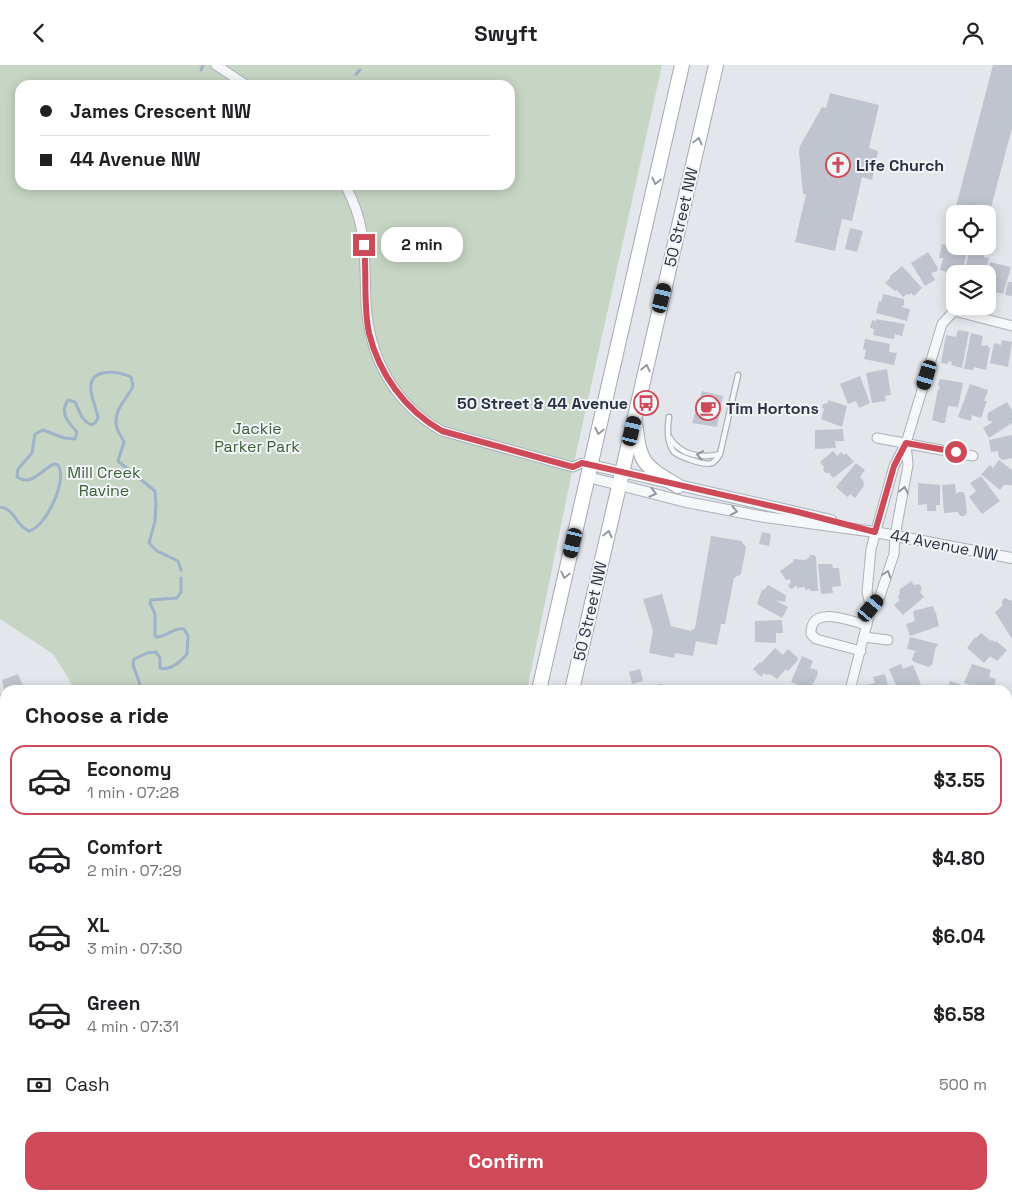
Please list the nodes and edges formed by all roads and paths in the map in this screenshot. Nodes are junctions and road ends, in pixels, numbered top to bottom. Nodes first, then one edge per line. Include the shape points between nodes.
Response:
1 (216, 65) edge
2 (682, 65) edge
3 (716, 65) edge
4 (238, 80) edge
5 (348, 190) edge
6 (1012, 326) edge
7 (738, 375) dead end
8 (635, 415) junction
9 (669, 417) dead end
10 (877, 439) dead end
11 (906, 443) junction
12 (973, 455) dead end
13 (590, 471) junction
14 (621, 479) junction
15 (678, 485) junction
16 (875, 532) junction
17 (895, 536) junction
18 (1012, 558) edge
19 (871, 608) junction
20 (867, 625) junction
21 (864, 637) junction
22 (888, 640) dead end
23 (861, 651) junction
24 (540, 685) edge
25 (573, 685) edge
26 (851, 685) edge
27 (1012, 832) edge
28 (1012, 883) edge

1 - 4 street
2 -> 13 main road, 50 Street NW
8 -> 3 main road, 50 Street NW
5 - 13 street, 44 Avenue NW via 364,234 366,303 371,339 378,361 409,407 442,431 573,467 582,463
6 - 11 street via 954,311 942,324
7 - 9 lane via 720,454 707,457 675,447 667,426
8 - 14 main road, 50 Street NW
8 - 15 main road via 638,450 642,459 652,470
10 - 11 street
11 - 12 street
11 - 16 street via 894,466
17 -> 11 street via 908,465
13 - 14 street, 44 Avenue NW
13 -> 24 main road, 50 Street NW
14 - 15 street, 44 Avenue NW
14 -> 16 street, 44 Avenue NW via 686,501 765,517
25 -> 14 main road, 50 Street NW
15 - 16 street, 44 Avenue NW
16 - 17 street, 44 Avenue NW
16 - 19 street via 867,592
17 - 18 street, 44 Avenue NW
19 -> 17 street via 880,596 894,554
19 - 20 street
20 - 21 street
20 - 23 street via 826,616 818,617 810,627 816,639
21 - 22 street
21 - 23 street
23 - 26 street
27 - 28 street

